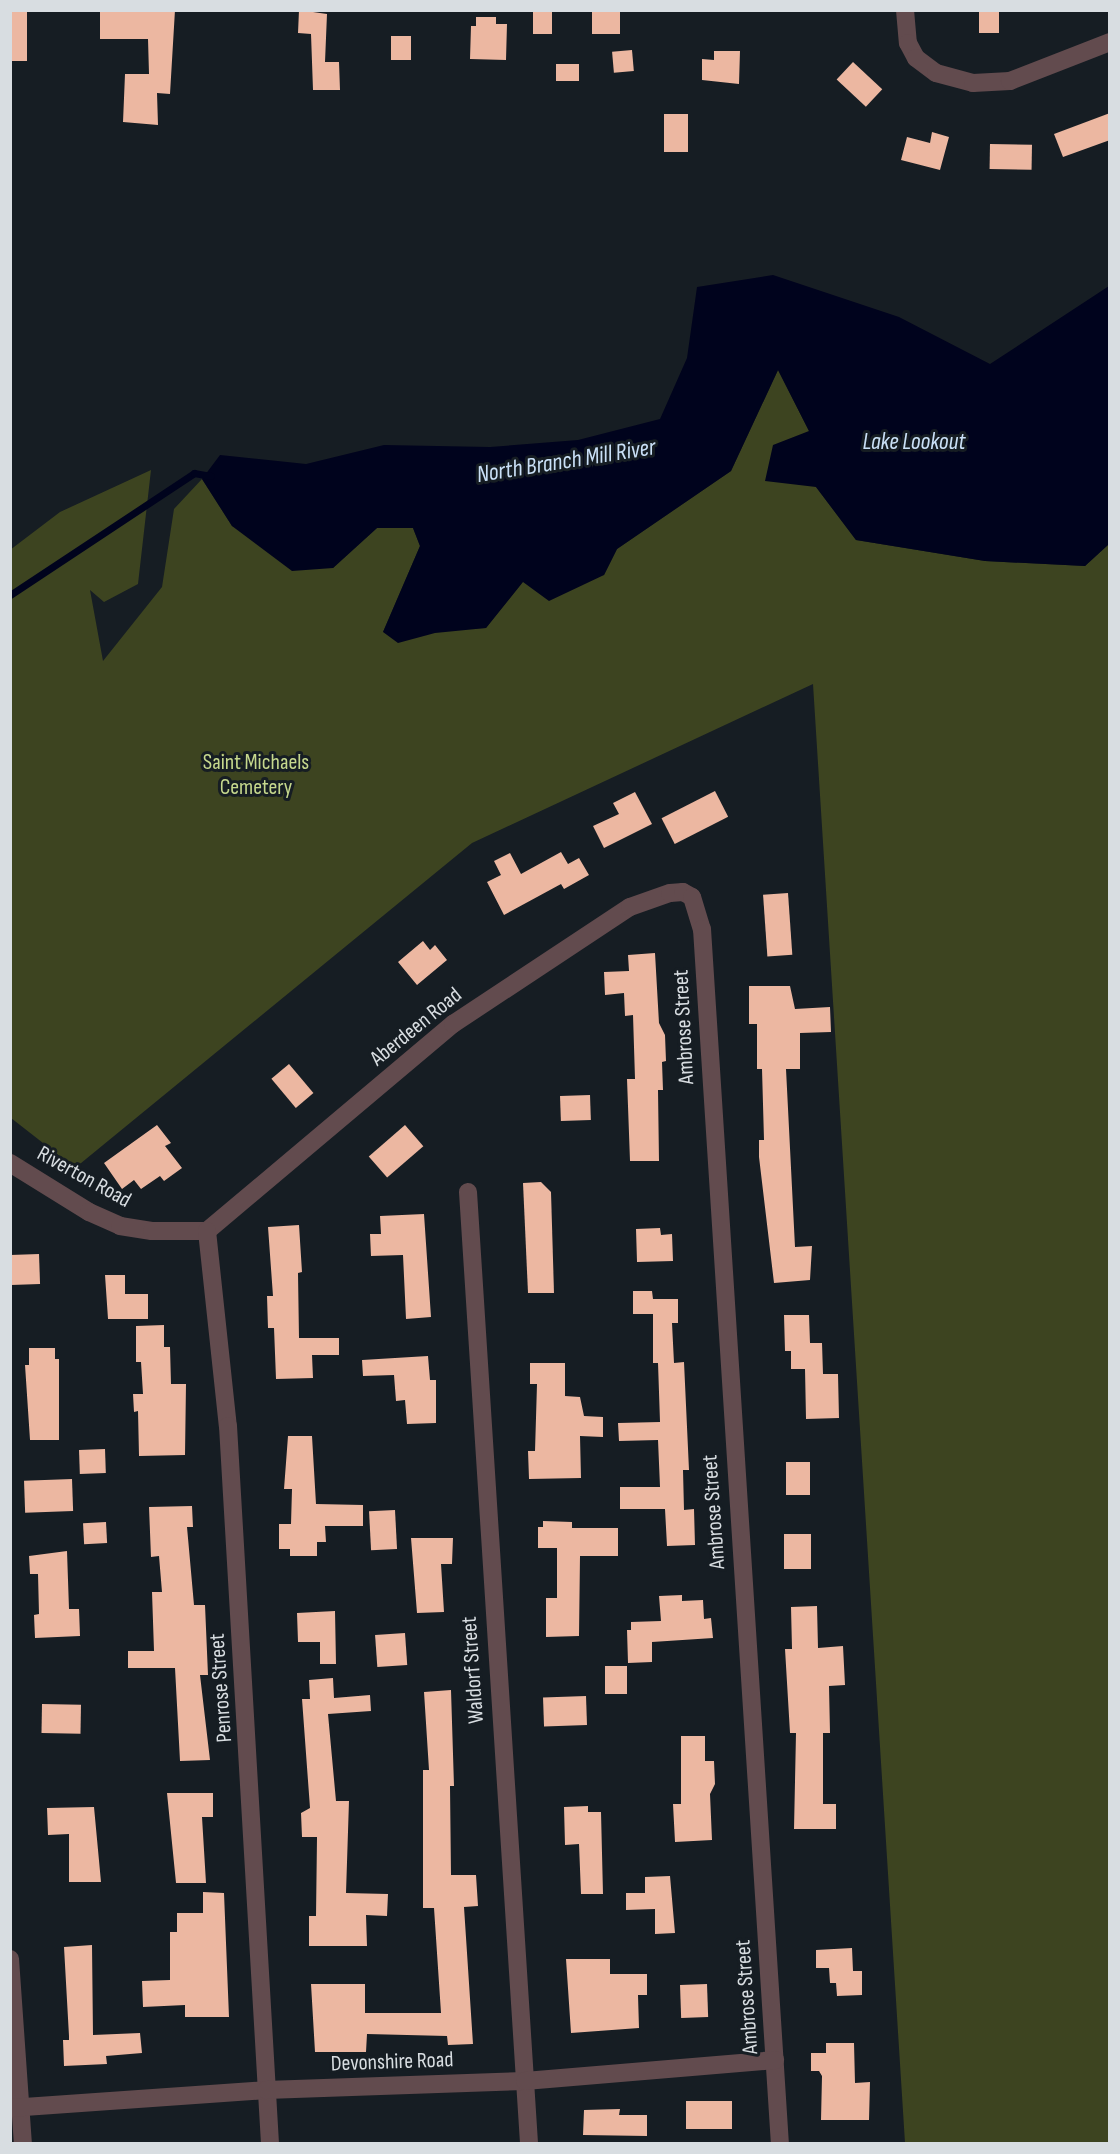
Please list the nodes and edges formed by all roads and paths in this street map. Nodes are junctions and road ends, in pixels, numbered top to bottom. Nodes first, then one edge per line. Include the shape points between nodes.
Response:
1 (905, 10) edge
2 (1110, 42) edge
3 (676, 892) joint
4 (10, 1163) edge
5 (468, 1192) dead end
6 (207, 1231) junction
7 (10, 1959) edge
8 (775, 2060) junction
9 (525, 2081) junction
10 (267, 2090) junction
11 (15, 2107) edge
12 (23, 2144) edge
13 (270, 2144) edge
14 (529, 2144) edge
15 (780, 2144) edge

1 - 2 street via 908,43 916,58 936,73 973,83 1010,81
3 - 6 street, Aberdeen Road via 651,898 607,920 453,1024
3 - 8 street, Ambrose Street via 692,897 702,929
4 - 6 street, Riverton Road via 120,1227 152,1232
5 - 9 street, Waldorf Street
6 - 10 street, Penrose Street via 228,1426
7 - 11 street
8 - 9 street, Devonshire Road
8 - 15 street, Ambrose Street
9 - 10 street, Devonshire Road
9 - 14 street, Waldorf Street
10 - 11 street, Devonshire Road
10 - 13 street, Penrose Street
11 - 12 street

